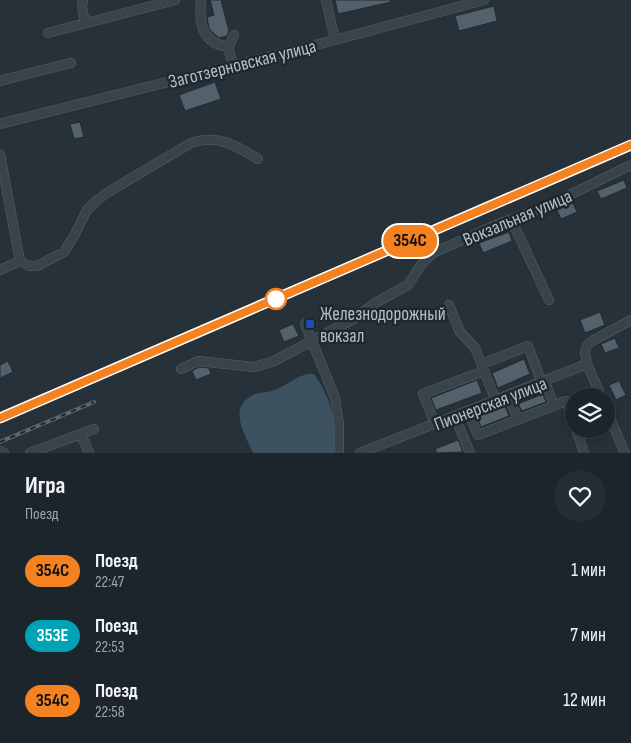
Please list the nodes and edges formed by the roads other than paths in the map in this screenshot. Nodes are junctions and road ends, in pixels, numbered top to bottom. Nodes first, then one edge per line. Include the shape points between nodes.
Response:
1 (83, 0) edge
2 (175, 0) edge
3 (201, 0) edge
4 (326, 0) edge
5 (484, 0) edge
6 (85, 24) junction
7 (48, 33) dead end
8 (234, 35) dead end
9 (335, 40) junction
10 (228, 47) junction
11 (70, 63) dead end
12 (233, 64) junction
13 (0, 81) edge
14 (0, 124) edge
15 (0, 154) edge
16 (258, 159) dead end
17 (631, 165) edge
18 (511, 219) junction
19 (20, 262) junction
20 (0, 270) edge
21 (549, 300) dead end
22 (449, 305) dead end
23 (631, 320) edge
24 (305, 324) dead end
25 (312, 341) junction
26 (587, 364) junction
27 (483, 368) junction
28 (181, 369) dead end
29 (543, 383) junction
30 (598, 388) edge
31 (508, 396) junction
32 (496, 401) junction
33 (565, 401) edge
34 (554, 405) junction
35 (468, 412) junction
36 (455, 416) junction
37 (518, 419) junction
38 (435, 424) junction
39 (94, 429) dead end
40 (615, 430) edge
41 (81, 434) junction
42 (579, 438) edge
43 (0, 451) edge
44 (4, 453) edge
45 (30, 453) edge
46 (89, 453) edge
47 (339, 453) edge
48 (360, 453) edge
49 (470, 453) edge
50 (584, 453) edge
51 (625, 453) edge

1 - 6 street
2 - 6 street
3 - 10 street via 199,16 204,34 215,43
4 - 9 street
5 - 9 street, Заготзерновская улица
6 - 7 street
8 - 10 street
9 - 12 street, Заготзерновская улица
10 - 12 street
11 - 13 street
12 - 14 street, Заготзерновская улица
15 - 19 street
16 - 19 street via 232,144 214,139 191,143 97,200 87,210 64,252 37,266
17 - 18 street, Вокзальная улица via 547,206
18 - 21 street
18 - 25 street, Вокзальная улица via 432,253 408,285
19 - 20 street
22 - 27 street via 460,332 475,348
23 - 26 street via 588,345 584,352
24 - 25 street
25 - 28 street, Вокзальная улица via 254,367 198,361
25 - 47 street via 336,404
26 - 29 street, Пионерская улица
26 - 30 street
27 - 29 street via 528,346
27 - 32 street
27 - 38 street via 423,394
29 - 31 street, Пионерская улица
29 - 34 street
31 - 32 street, Пионерская улица
31 - 37 street
32 - 35 street, Пионерская улица
33 - 34 street
34 - 37 street
35 - 36 street, Пионерская улица
35 - 37 street via 478,435
36 - 38 street, Пионерская улица
36 - 49 street
38 - 48 street, Пионерская улица
39 - 41 street
40 - 51 street
41 - 45 street
41 - 46 street
42 - 50 street
43 - 44 street

